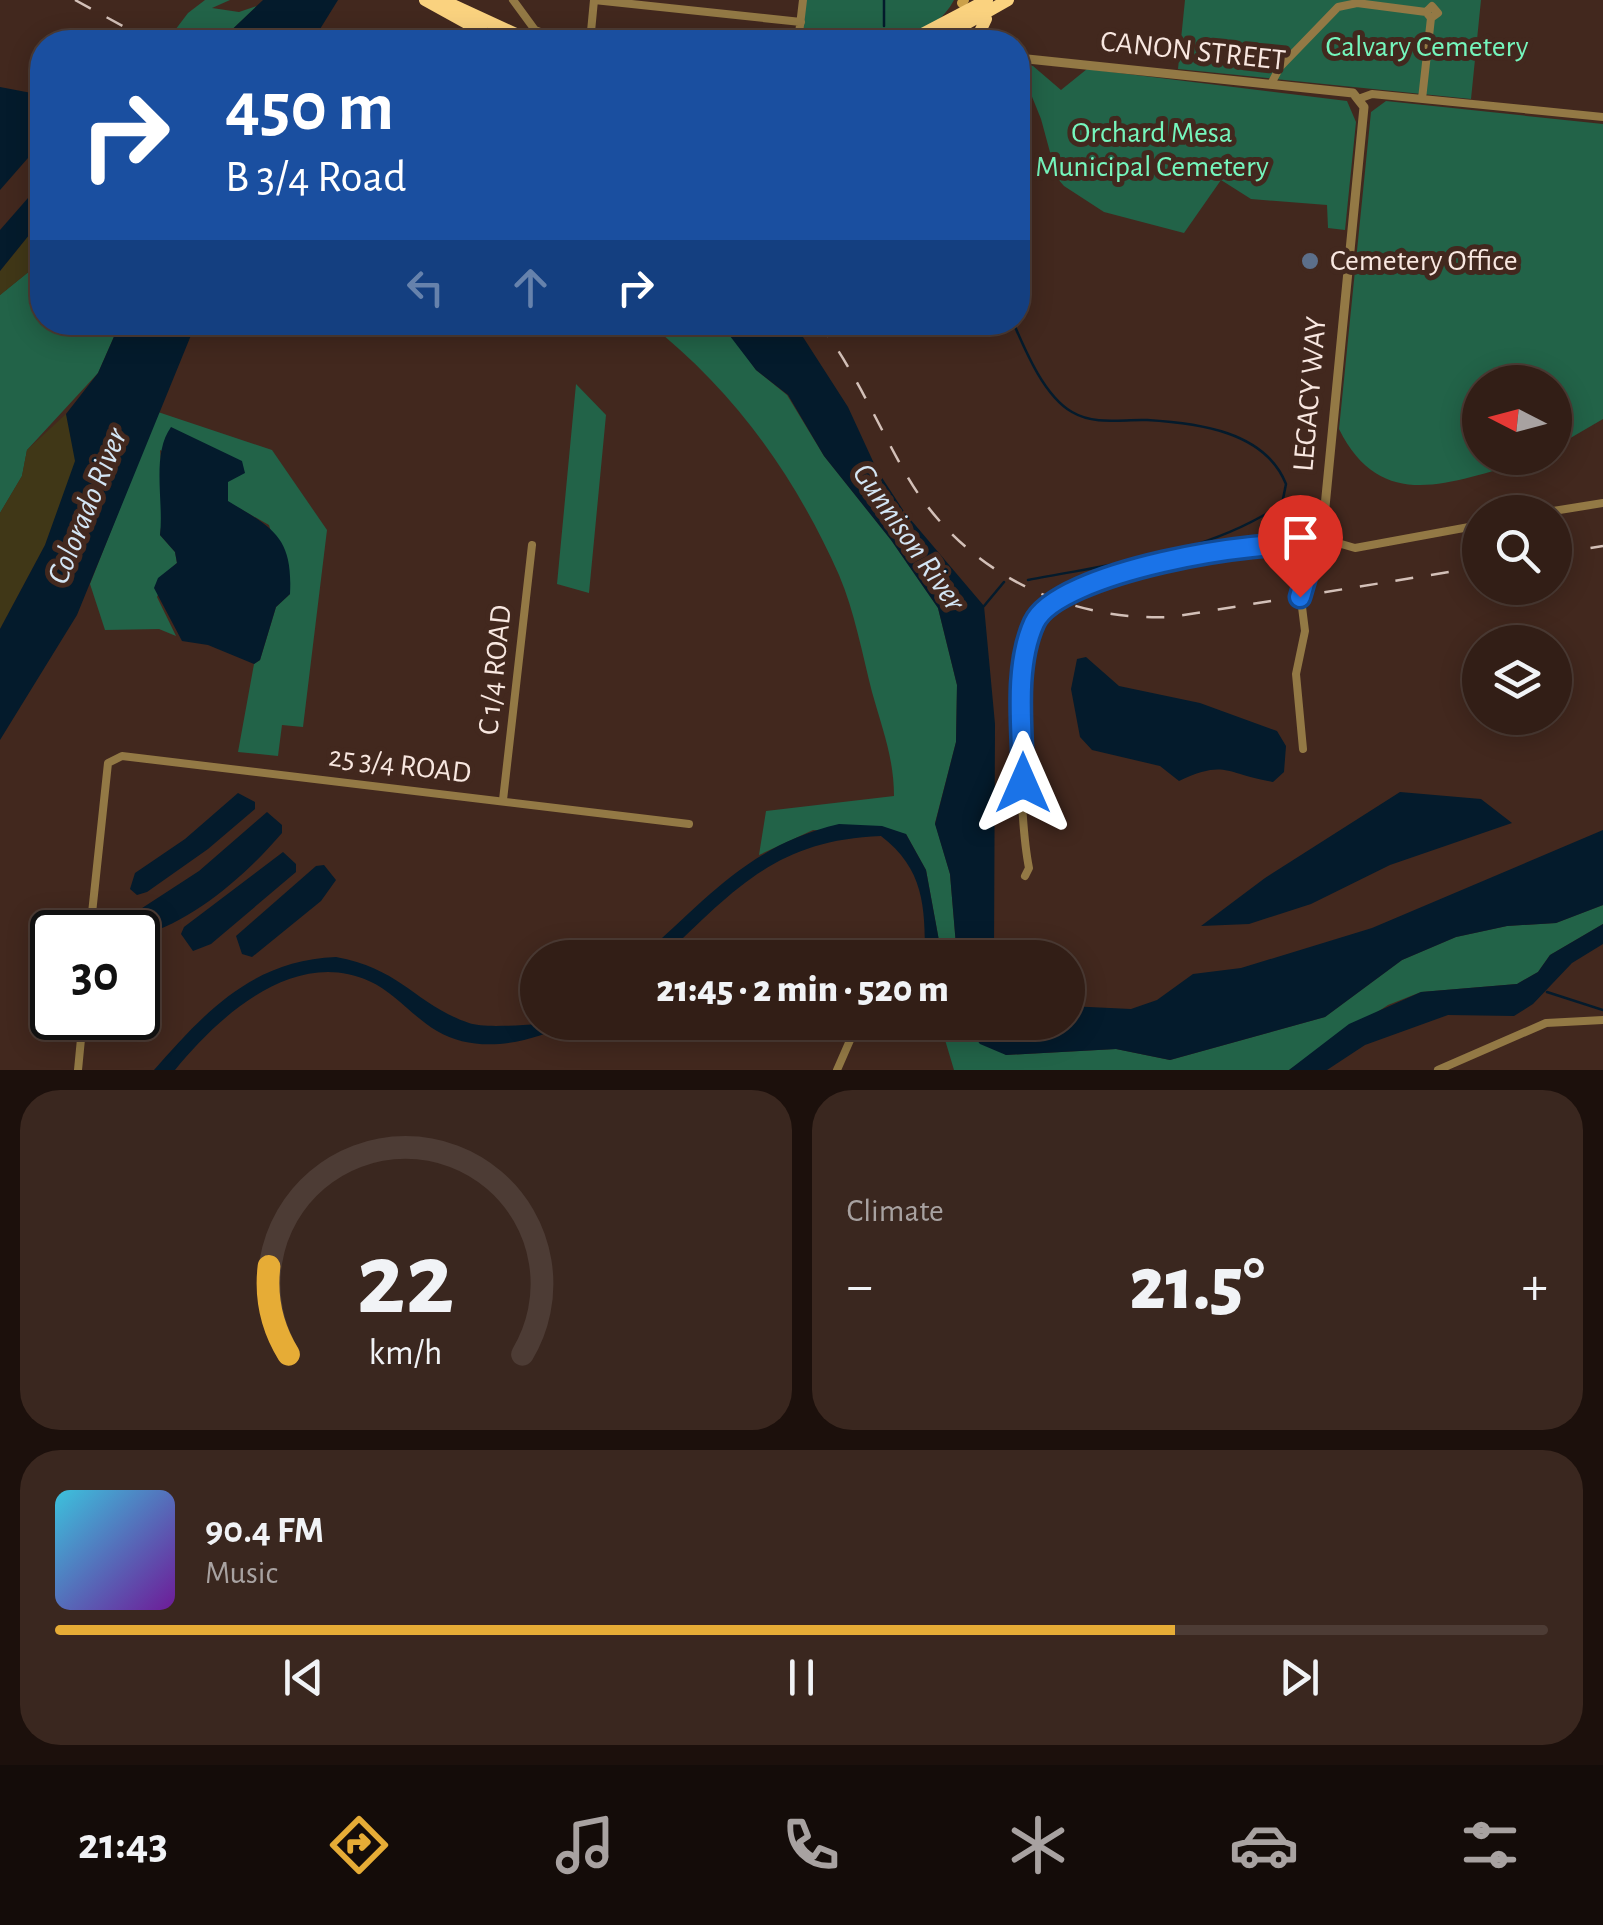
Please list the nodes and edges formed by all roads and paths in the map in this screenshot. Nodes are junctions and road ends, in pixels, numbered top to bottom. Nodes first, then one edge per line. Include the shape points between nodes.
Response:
1 (512, 0) edge
2 (594, 0) edge
3 (803, 0) edge
4 (1008, 0) edge
5 (434, 2) edge
6 (991, 5) edge
7 (1430, 9) edge
8 (963, 15) edge
9 (460, 22) junction
10 (801, 22) junction
11 (476, 30) edge
12 (481, 30) edge
13 (503, 30) edge
14 (535, 30) edge
15 (591, 30) edge
16 (800, 30) edge
17 (932, 30) edge
18 (978, 30) edge
19 (1030, 59) edge
20 (1271, 84) junction
21 (1361, 98) junction
22 (1422, 99) junction
23 (1603, 117) edge
24 (1603, 502) edge
25 (1572, 507) edge
26 (1324, 516) junction
27 (1462, 528) edge
28 (532, 546) dead end
29 (1315, 546) junction
30 (1304, 749) dead end
31 (504, 800) junction
32 (689, 824) dead end
33 (1025, 876) dead end
34 (92, 910) edge
35 (1603, 1020) edge
36 (81, 1040) edge
37 (850, 1040) edge
38 (78, 1070) edge
39 (837, 1070) edge
40 (1438, 1070) edge

1 - 14 street
2 - 10 street
2 - 15 street
3 - 10 street
4 - 6 highway
5 - 9 highway
5 - 13 highway
6 - 8 highway
6 - 18 highway
7 - 20 street via 1338,7
7 - 22 street
8 - 17 highway
9 - 11 highway
9 - 12 highway
10 - 16 street
19 - 20 street, CANON STREET
20 - 21 street, CANON STREET
21 - 22 street
21 - 26 street, LEGACY WAY
22 - 23 street
24 - 25 street
26 - 27 street via 1328,538 1348,548
26 - 29 street
28 - 31 street, C 1/4 ROAD
29 - 30 street via 1300,591 1305,631 1296,674
29 - 33 street via 1222,548 1061,594 1046,605 1026,658
31 - 32 street, 25 3/4 ROAD
31 - 34 street, 25 3/4 ROAD via 122,756 108,763
35 - 40 street via 1546,1022
36 - 38 street
37 - 39 street

